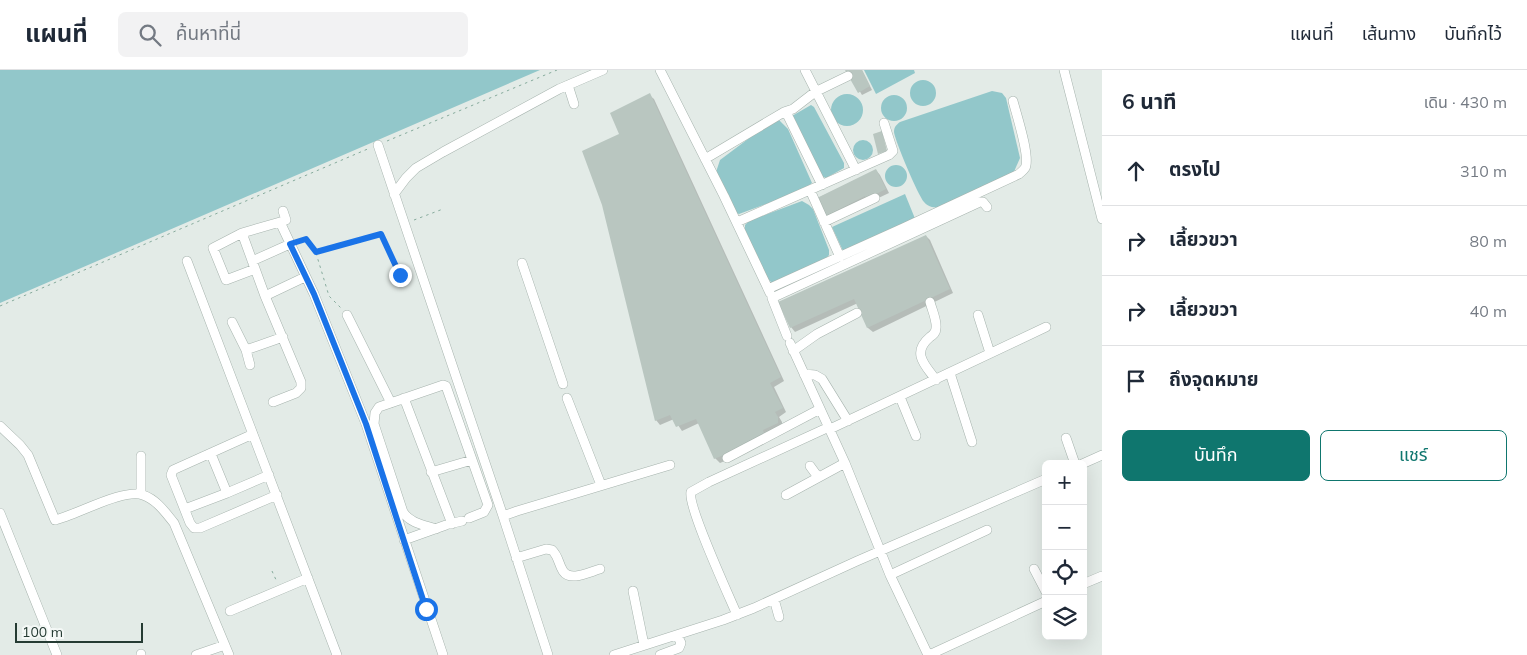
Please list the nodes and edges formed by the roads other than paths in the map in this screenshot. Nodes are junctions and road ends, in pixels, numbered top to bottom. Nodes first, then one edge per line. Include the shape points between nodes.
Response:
1 (603, 70) edge
2 (660, 70) edge
3 (805, 70) edge
4 (1064, 70) edge
5 (848, 76) dead end
6 (568, 85) junction
7 (815, 92) junction
8 (1013, 101) dead end
9 (574, 104) dead end
10 (784, 112) junction
11 (884, 123) dead end
12 (379, 147) road end
13 (705, 159) junction
14 (856, 170) junction
15 (822, 185) junction
16 (810, 190) junction
17 (394, 194) junction
18 (875, 198) dead end
19 (987, 207) dead end
20 (283, 211) dead end
21 (1102, 219) edge
22 (280, 222) junction
23 (737, 222) junction
24 (824, 222) junction
25 (242, 233) junction
26 (290, 244) junction
27 (840, 257) junction
28 (187, 261) dead end
29 (522, 263) dead end
30 (253, 265) junction
31 (305, 277) junction
32 (770, 293) junction
33 (264, 296) junction
34 (930, 302) dead end
35 (857, 313) dead end
36 (347, 315) road end
37 (978, 315) dead end
38 (232, 322) dead end
39 (1046, 327) dead end
40 (283, 337) junction
41 (790, 343) junction
42 (246, 350) junction
43 (990, 353) junction
44 (250, 365) dead end
45 (950, 373) junction
46 (804, 374) junction
47 (936, 380) junction
48 (563, 384) dead end
49 (900, 397) junction
50 (404, 398) junction
51 (567, 398) dead end
52 (273, 402) dead end
53 (392, 402) junction
54 (820, 409) junction
55 (848, 421) junction
56 (0, 426) edge
57 (830, 428) junction
58 (254, 434) junction
59 (916, 436) dead end
60 (1066, 438) dead end
61 (972, 442) dead end
62 (211, 454) junction
63 (1102, 455) edge
64 (141, 456) dead end
65 (727, 458) dead end
66 (472, 460) junction
67 (1074, 460) edge
68 (1087, 462) edge
69 (845, 463) junction
70 (670, 465) dead end
71 (810, 466) dead end
72 (431, 472) junction
73 (269, 475) junction
74 (818, 477) junction
75 (1042, 481) edge
76 (601, 485) junction
77 (227, 493) junction
78 (141, 494) junction
79 (277, 495) junction
80 (786, 495) dead end
81 (185, 509) junction
82 (0, 513) edge
83 (503, 516) junction
84 (449, 524) junction
85 (436, 529) junction
86 (987, 530) dead end
87 (404, 540) junction
88 (880, 550) junction
89 (516, 558) junction
90 (600, 569) dead end
91 (1034, 569) dead end
92 (890, 575) junction
93 (1102, 576) edge
94 (308, 578) junction
95 (1087, 582) edge
96 (1042, 584) edge
97 (632, 591) dead end
98 (774, 599) junction
99 (1042, 603) edge
100 (230, 611) dead end
101 (737, 615) junction
102 (778, 617) dead end
103 (677, 635) junction
104 (225, 645) junction
105 (644, 645) junction
106 (57, 655) edge
107 (196, 655) edge
108 (228, 655) edge
109 (337, 655) edge
110 (443, 655) edge
111 (548, 655) edge
112 (614, 655) edge
113 (660, 655) edge
114 (928, 655) edge

1 - 6 street
2 - 13 street
3 - 7 street
4 - 21 street
5 - 7 street
6 - 9 street
6 - 17 street via 416,168
7 - 10 street
7 - 14 street
8 - 27 street via 1025,145 1025,168 1019,174
10 - 13 street
10 - 15 street
11 - 14 street via 893,151
12 - 17 street
13 - 23 street
14 - 15 street
15 - 16 street
16 - 23 street
16 - 24 street
17 - 83 street
18 - 24 street
19 - 32 street via 980,202
20 - 22 street via 286,220
22 - 25 street
22 - 26 street
23 - 32 street
24 - 27 street
25 - 30 street
25 - 30 street via 214,248 226,280
26 - 30 street
26 - 31 street
27 - 32 street
28 - 58 street
29 - 48 street
30 - 33 street
31 - 33 street
31 - 87 street via 366,424
32 - 41 street
33 - 40 street
34 - 47 street via 936,328 920,348 920,354
35 - 41 street via 817,334
36 - 53 street
37 - 43 street
38 - 42 street
39 - 43 street
40 - 42 street
40 - 52 street via 301,388
41 - 46 street
42 - 44 street
43 - 45 street
45 - 47 street
45 - 61 street
46 - 54 street
46 - 55 street via 822,379
47 - 49 street
49 - 55 street
49 - 59 street
50 - 53 street
50 - 66 street via 446,386
50 - 72 street
51 - 76 street
53 - 85 street via 377,409 374,424 403,512 406,517
54 - 57 street
54 - 65 street
55 - 57 street
56 - 78 street via 28,455 55,520 113,499
57 - 69 street
57 - 101 street via 691,492 698,520
58 - 62 street
58 - 73 street
60 - 67 street
62 - 77 street
62 - 81 street via 173,470 171,475
63 - 68 street
64 - 78 street
66 - 72 street
66 - 84 street via 488,505 484,512
69 - 74 street
69 - 88 street
70 - 76 street
71 - 74 street
72 - 84 street
73 - 77 street
73 - 79 street
74 - 80 street
75 - 88 street
76 - 83 street
77 - 81 street
78 - 104 street via 160,506 174,523
79 - 81 street via 200,528 194,528 190,523
79 - 94 street
82 - 106 street
83 - 89 street
84 - 85 street
85 - 87 street
86 - 92 street
87 - 110 street
88 - 92 street
88 - 98 street
89 - 90 street via 546,549 557,555 567,575
89 - 111 street
91 - 96 street
92 - 114 street
93 - 95 street
94 - 100 street
94 - 109 street
97 - 105 street
98 - 101 street
98 - 102 street
99 - 114 street
101 - 103 street
103 - 105 street
103 - 113 street via 681,642 679,648
104 - 107 street
104 - 108 street
105 - 112 street

